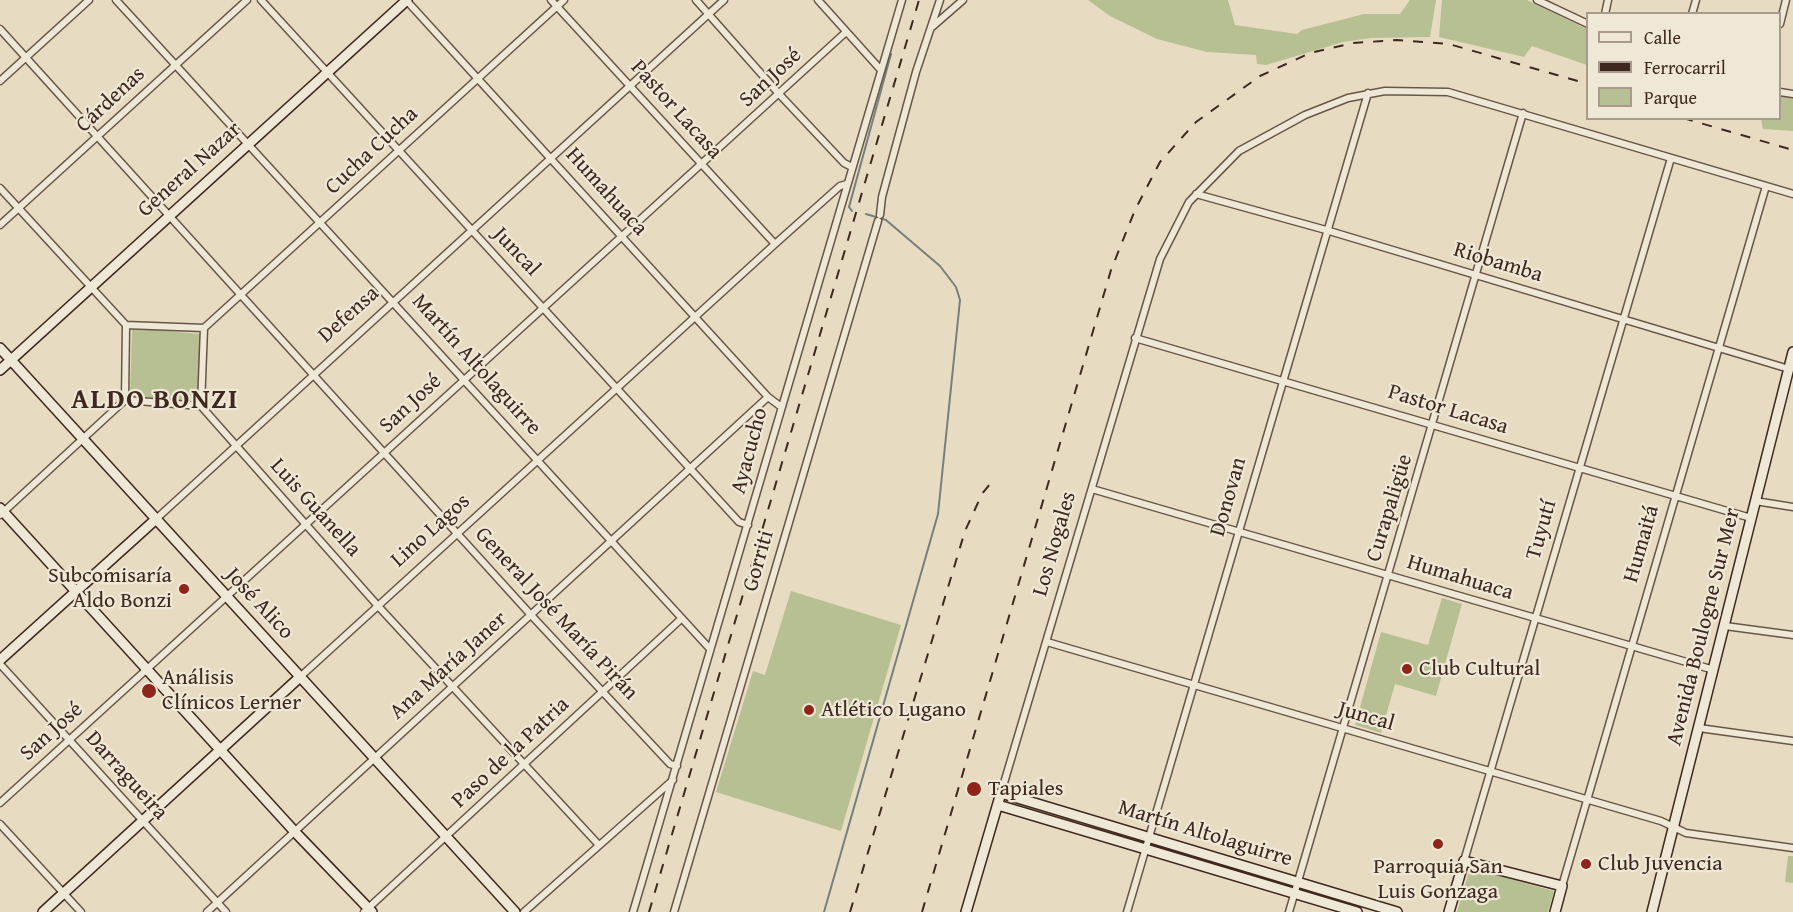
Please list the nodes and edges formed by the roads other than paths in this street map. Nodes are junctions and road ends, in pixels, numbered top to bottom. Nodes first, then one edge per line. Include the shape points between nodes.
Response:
1 (89, 0) edge
2 (116, 0) edge
3 (247, 0) edge
4 (261, 0) edge
5 (407, 0) edge
6 (551, 0) edge
7 (564, 0) edge
8 (696, 0) edge
9 (724, 0) edge
10 (818, 0) edge
11 (902, 0) edge
12 (940, 0) edge
13 (963, 0) edge
14 (1537, 0) edge
15 (1786, 0) edge
16 (557, 6) junction
17 (709, 15) junction
18 (1781, 17) edge
19 (1586, 24) edge
20 (931, 27) junction
21 (0, 29) edge
22 (846, 32) junction
23 (26, 58) junction
24 (176, 65) junction
25 (880, 69) junction
26 (326, 73) junction
27 (477, 78) junction
28 (0, 81) edge
29 (630, 86) junction
30 (1368, 93) junction
31 (780, 95) junction
32 (1523, 113) junction
33 (98, 137) junction
34 (248, 144) junction
35 (399, 151) junction
36 (550, 158) junction
37 (1671, 158) junction
38 (701, 166) junction
39 (852, 167) junction
40 (847, 184) junction
41 (1766, 186) junction
42 (0, 188) edge
43 (1196, 194) junction
44 (1793, 194) edge
45 (19, 208) junction
46 (170, 215) junction
47 (320, 223) junction
48 (0, 225) edge
49 (471, 230) junction
50 (1326, 230) junction
51 (622, 237) junction
52 (775, 244) junction
53 (1476, 275) junction
54 (92, 286) junction
55 (242, 295) junction
56 (393, 302) junction
57 (543, 308) junction
58 (694, 317) junction
59 (1624, 319) junction
60 (126, 325) junction
61 (204, 328) junction
62 (1135, 338) junction
63 (1720, 347) junction
64 (0, 348) edge
65 (1793, 352) edge
66 (11, 360) junction
67 (1791, 369) edge
68 (0, 370) edge
69 (313, 373) junction
70 (1282, 379) junction
71 (463, 380) junction
72 (616, 389) junction
73 (768, 397) junction
74 (125, 400) junction
75 (201, 406) junction
76 (780, 406) junction
77 (1434, 424) junction
78 (83, 438) junction
79 (236, 445) junction
80 (385, 453) junction
81 (538, 461) junction
82 (1581, 468) junction
83 (689, 469) junction
84 (1092, 489) junction
85 (1676, 496) junction
86 (1755, 501) junction
87 (1793, 507) edge
88 (1, 511) edge
89 (1751, 518) junction
90 (155, 520) junction
91 (307, 524) junction
92 (748, 525) junction
93 (1238, 531) junction
94 (457, 533) junction
95 (611, 542) junction
96 (1389, 575) junction
97 (76, 590) junction
98 (227, 598) junction
99 (378, 606) junction
100 (531, 615) junction
101 (681, 619) junction
102 (1536, 620) junction
103 (1725, 626) junction
104 (1793, 635) edge
105 (1047, 642) junction
106 (1633, 647) junction
107 (710, 649) junction
108 (0, 662) edge
109 (147, 670) junction
110 (1714, 670) junction
111 (300, 677) junction
112 (1194, 684) junction
113 (454, 686) junction
114 (603, 692) junction
115 (1699, 728) junction
116 (1343, 729) junction
117 (69, 740) junction
118 (1793, 741) edge
119 (220, 750) junction
120 (374, 758) junction
121 (525, 764) junction
122 (677, 766) junction
123 (1491, 772) junction
124 (673, 780) junction
125 (1001, 793) junction
126 (1587, 800) junction
127 (0, 803) edge
128 (998, 805) junction
129 (142, 821) junction
130 (0, 824) edge
131 (1674, 827) junction
132 (295, 832) junction
133 (446, 837) junction
134 (1149, 838) junction
135 (598, 844) junction
136 (1146, 848) junction
137 (1793, 848) edge
138 (1464, 861) junction
139 (1297, 883) junction
140 (1562, 886) junction
141 (64, 894) junction
142 (1294, 894) junction
143 (218, 903) junction
144 (368, 911) edge
145 (43, 912) edge
146 (81, 912) edge
147 (207, 912) edge
148 (226, 912) edge
149 (515, 912) edge
150 (524, 912) edge
151 (633, 912) edge
152 (674, 912) edge
153 (966, 912) edge
154 (1127, 912) edge
155 (1289, 912) edge
156 (1357, 912) edge
157 (1397, 912) edge
158 (1449, 912) edge
159 (1556, 912) edge
160 (1652, 912) edge

1 - 23 street
2 - 24 street, Martín Altolaguirre
3 - 24 street, Cárdenas
4 - 26 street, Juncal
5 - 26 street, General Nazar
5 - 27 street, Humahuaca
6 - 16 street, Pastor Lacasa
7 - 16 street, Cucha Cucha
8 - 17 street
9 - 17 street, Defensa
10 - 22 street
11 - 25 street, Ayacucho
12 - 20 street, Gorriti
13 - 20 street
14 - 19 street
15 - 18 street
16 - 27 street, Cucha Cucha
16 - 29 street, Pastor Lacasa
17 - 29 street, Defensa
17 - 31 street
20 - 152 street, Gorriti via 879,218
21 - 23 street, General José María Pirán
22 - 25 street
22 - 31 street, San José
23 - 28 street
23 - 33 street, General José María Pirán
24 - 33 street, Cárdenas
24 - 34 street, Martín Altolaguirre
25 - 39 street, Ayacucho
26 - 34 street, General Nazar
26 - 35 street, Juncal
27 - 35 street, Cucha Cucha
27 - 36 street, Humahuaca
29 - 36 street, Defensa
29 - 38 street, Pastor Lacasa
30 - 32 street, Los Nogales via 1448,92
30 - 43 street, Los Nogales via 1305,115 1246,147
30 - 50 street, Donovan
31 - 38 street, San José
31 - 39 street
32 - 37 street, Los Nogales
32 - 53 street, Curapaligüe
33 - 45 street, Cárdenas
33 - 46 street, General José María Pirán
34 - 46 street, General Nazar
34 - 47 street, Martín Altolaguirre
35 - 47 street, Cucha Cucha
35 - 49 street, Juncal
36 - 49 street, Defensa
36 - 51 street, Humahuaca
37 - 41 street, Los Nogales
37 - 59 street, Tuyutí
38 - 51 street, San José
38 - 52 street, Pastor Lacasa
39 - 40 street, Ayacucho
40 - 52 street, Lino Lagos
40 - 76 street, Ayacucho
41 - 44 street, Los Nogales
41 - 63 street, Humaitá
42 - 45 street
43 - 50 street, Riobamba
43 - 62 street, Los Nogales via 1167,241
45 - 48 street, Cárdenas
45 - 54 street
46 - 54 street, General Nazar
46 - 55 street, General José María Pirán
47 - 55 street, Cucha Cucha
47 - 56 street, Martín Altolaguirre
49 - 56 street, Defensa
49 - 57 street, Juncal
50 - 53 street, Riobamba
50 - 70 street, Donovan
51 - 57 street, San José
51 - 58 street, Humahuaca
52 - 58 street, Lino Lagos
53 - 59 street, Riobamba
53 - 77 street, Curapaligüe
54 - 60 street
54 - 66 street, General Nazar
55 - 61 street, Cucha Cucha
55 - 69 street, General José María Pirán
56 - 69 street, Defensa
56 - 71 street, Martín Altolaguirre
57 - 71 street, San José
57 - 72 street, Juncal
58 - 72 street, Lino Lagos
58 - 73 street, Humahuaca
59 - 63 street, Riobamba
59 - 82 street, Tuyutí
60 - 61 street
60 - 74 street
61 - 75 street
62 - 70 street, Pastor Lacasa
62 - 84 street, Los Nogales
63 - 67 street, Riobamba
63 - 85 street, Humaitá
64 - 66 street, José Alico
65 - 67 street, Avenida Boulogne Sur Mer
66 - 68 street, General Nazar
66 - 78 street, José Alico
67 - 86 street, Avenida Boulogne Sur Mer
69 - 79 street, Defensa
69 - 80 street, General José María Pirán
70 - 77 street, Pastor Lacasa
70 - 93 street, Donovan
71 - 80 street, San José
71 - 81 street, Martín Altolaguirre
72 - 81 street, Lino Lagos
72 - 83 street, Juncal
73 - 76 street, Humahuaca
73 - 83 street, Ana María Janer
74 - 75 street
74 - 78 street
75 - 79 street, Luis Guanella
76 - 92 street, Ayacucho
77 - 82 street, Pastor Lacasa
77 - 96 street, Curapaligüe
78 - 88 street
78 - 90 street, José Alico
79 - 90 street, Defensa
79 - 91 street, Luis Guanella
80 - 91 street, San José
80 - 94 street, General José María Pirán
81 - 94 street, Lino Lagos
81 - 95 street, Martín Altolaguirre
82 - 85 street, Pastor Lacasa
82 - 102 street, Tuyutí
83 - 92 street, Juncal via 739,522
83 - 95 street, Ana María Janer
84 - 93 street, Humahuaca
84 - 105 street, Los Nogales
85 - 89 street, Pastor Lacasa
85 - 106 street, Humaitá
86 - 87 street
86 - 89 street, Avenida Boulogne Sur Mer
88 - 97 street
89 - 103 street, Avenida Boulogne Sur Mer
90 - 97 street, Defensa
90 - 98 street, José Alico
91 - 98 street, San José
91 - 99 street, Luis Guanella
92 - 107 street, Ayacucho
93 - 96 street, Humahuaca
93 - 112 street, Donovan
94 - 99 street, Lino Lagos
94 - 100 street, General José María Pirán
95 - 100 street, Ana María Janer
95 - 101 street, Martín Altolaguirre
96 - 102 street, Humahuaca
96 - 116 street, Curapaligüe
97 - 108 street, Defensa
97 - 109 street
98 - 109 street, San José
98 - 111 street, José Alico
99 - 111 street, Lino Lagos
99 - 113 street, Luis Guanella
100 - 113 street, Ana María Janer
100 - 114 street, General José María Pirán
101 - 107 street, Martín Altolaguirre
101 - 114 street, Paso de la Patria
102 - 106 street, Humahuaca
102 - 123 street, Tuyutí
103 - 104 street
103 - 110 street, Avenida Boulogne Sur Mer
105 - 112 street, Juncal
105 - 125 street, Los Nogales
106 - 110 street, Humahuaca
106 - 126 street, Humaitá
107 - 122 street, Ayacucho
108 - 117 street, Darragueira
109 - 117 street, San José
109 - 119 street
110 - 115 street, Avenida Boulogne Sur Mer
111 - 119 street, Lino Lagos
111 - 120 street, José Alico
112 - 116 street, Juncal
112 - 134 street, Donovan
113 - 120 street, Ana María Janer
113 - 121 street, Luis Guanella
114 - 121 street, Paso de la Patria
114 - 122 street, General José María Pirán via 670,764
115 - 118 street
115 - 131 street, Avenida Boulogne Sur Mer
116 - 123 street, Juncal
116 - 139 street, Curapaligüe
117 - 127 street, San José
117 - 129 street, Darragueira
119 - 129 street, Lino Lagos
119 - 132 street
120 - 132 street, Ana María Janer
120 - 133 street, José Alico
121 - 133 street, Paso de la Patria
121 - 135 street, Luis Guanella
122 - 124 street, Ayacucho
123 - 126 street, Juncal
123 - 138 street, Tuyutí
124 - 135 street
124 - 151 street, Ayacucho
125 - 128 street, Los Nogales
125 - 134 street, Martín Altolaguirre
126 - 131 street, Juncal
126 - 140 street, Humaitá
128 - 136 street, Martín Altolaguirre
128 - 153 street, Los Nogales
129 - 141 street, Lino Lagos
129 - 143 street, Darragueira
130 - 141 street
131 - 137 street, Juncal via 1686,833
131 - 160 street, Avenida Boulogne Sur Mer
132 - 143 street, Ana María Janer
132 - 144 street
133 - 144 street, Paso de la Patria
133 - 149 street, José Alico
134 - 136 street, Donovan
134 - 139 street, Martín Altolaguirre
135 - 150 street
136 - 142 street, Martín Altolaguirre
136 - 154 street, Donovan
138 - 140 street
138 - 158 street, Tuyutí
139 - 142 street, Curapaligüe
139 - 157 street, Martín Altolaguirre
140 - 159 street, Humaitá
141 - 145 street, Lino Lagos
141 - 146 street
142 - 155 street, Curapaligüe
142 - 156 street, Martín Altolaguirre
143 - 147 street, Ana María Janer
143 - 148 street, Darragueira

